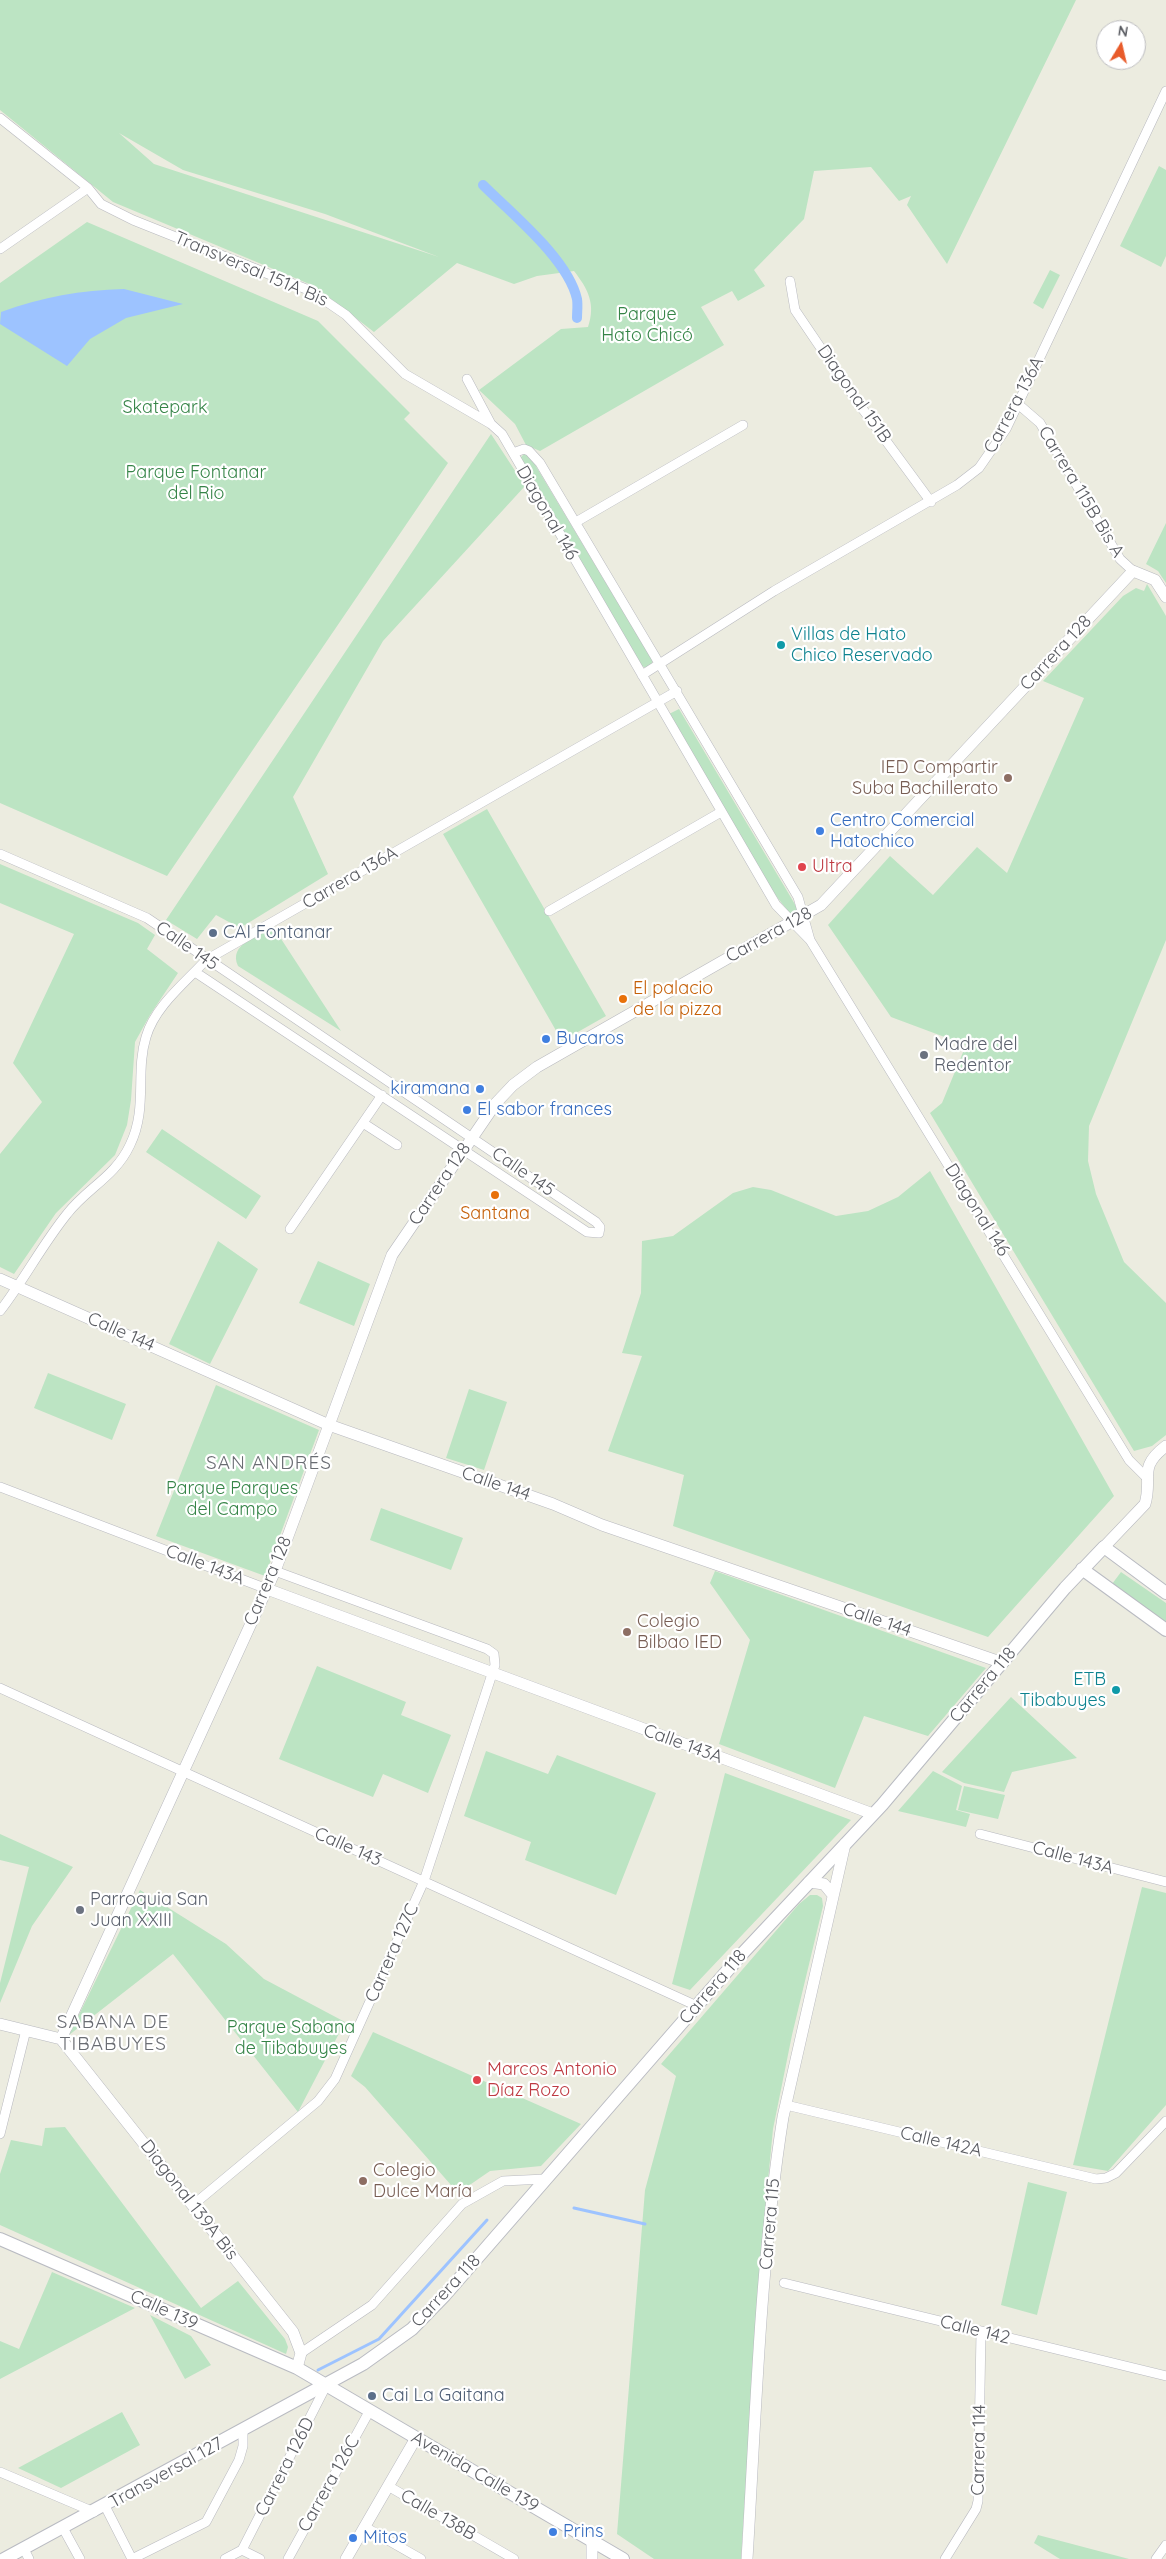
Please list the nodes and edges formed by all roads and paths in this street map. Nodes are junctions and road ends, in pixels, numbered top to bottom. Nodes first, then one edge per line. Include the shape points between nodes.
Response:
1 (1166, 91) edge
2 (0, 118) edge
3 (88, 188) junction
4 (0, 249) edge
5 (790, 280) dead end
6 (468, 379) dead end
7 (1018, 404) junction
8 (491, 424) junction
9 (743, 425) dead end
10 (513, 454) junction
11 (930, 502) junction
12 (576, 522) junction
13 (1133, 571) junction
14 (1166, 597) edge
15 (660, 663) junction
16 (642, 675) junction
17 (677, 691) junction
18 (658, 702) junction
19 (721, 812) junction
20 (0, 854) edge
21 (549, 911) dead end
22 (805, 916) junction
23 (791, 923) junction
24 (810, 940) junction
25 (206, 960) junction
26 (195, 972) junction
27 (382, 1095) junction
28 (363, 1123) junction
29 (472, 1136) junction
30 (397, 1145) dead end
31 (463, 1149) junction
32 (290, 1229) dead end
33 (0, 1279) edge
34 (19, 1287) junction
35 (0, 1311) edge
36 (329, 1425) junction
37 (1166, 1446) edge
38 (1146, 1477) junction
39 (0, 1487) edge
40 (1104, 1547) junction
41 (1082, 1569) junction
42 (275, 1571) junction
43 (267, 1589) junction
44 (1166, 1593) edge
45 (1166, 1630) edge
46 (1002, 1663) junction
47 (494, 1673) junction
48 (0, 1688) edge
49 (182, 1771) junction
50 (873, 1814) junction
51 (980, 1834) dead end
52 (845, 1844) junction
53 (424, 1881) junction
54 (809, 1882) junction
55 (1166, 1882) edge
56 (833, 1895) junction
57 (697, 2006) junction
58 (0, 2024) edge
59 (26, 2030) junction
60 (61, 2039) junction
61 (786, 2105) junction
62 (1166, 2121) edge
63 (0, 2134) edge
64 (545, 2179) junction
65 (193, 2205) junction
66 (0, 2238) edge
67 (784, 2283) dead end
68 (981, 2332) junction
69 (301, 2353) junction
70 (297, 2368) junction
71 (1166, 2376) edge
72 (327, 2384) junction
73 (370, 2410) junction
74 (243, 2430) junction
75 (416, 2438) junction
76 (0, 2472) edge
77 (388, 2486) junction
78 (99, 2509) junction
79 (365, 2527) junction
80 (63, 2528) junction
81 (592, 2539) junction
82 (1166, 2545) edge
83 (242, 2550) junction
84 (27, 2554) edge
85 (4, 2559) edge
86 (80, 2559) edge
87 (132, 2559) edge
88 (225, 2559) edge
89 (260, 2559) edge
90 (288, 2559) edge
91 (346, 2559) edge
92 (421, 2559) edge
93 (514, 2559) edge
94 (592, 2559) edge
95 (623, 2559) edge
96 (747, 2559) edge
97 (946, 2559) edge
98 (1156, 2559) edge

1 - 7 street, Carrera 136A
2 - 3 street, Transversal 151A Bis
3 - 4 street
3 - 8 street, Transversal 151A Bis via 101,204 133,220 311,291 346,315 405,374
5 - 11 street, Diagonal 151B via 796,310
6 - 8 street
7 - 11 street, Carrera 136A via 979,468
7 - 13 street, Carrera 115B Bis A via 1040,423 1120,559
8 - 10 street, Transversal 151A Bis via 502,434
9 - 12 street
10 - 12 street, Diagonal 146 via 524,449 536,457
10 - 16 street, Diagonal 146
11 - 15 street, Carrera 136A via 774,591
12 - 15 street, Diagonal 146
13 - 14 street, Carrera 115B Bis A via 1155,580
13 - 22 street, Carrera 128 via 825,902
15 - 16 street, Carrera 136A
15 - 17 street, Diagonal 146
16 - 18 street, Diagonal 146
17 - 18 street, Carrera 136A
17 - 22 street, Diagonal 146 via 798,897
18 - 19 street, Diagonal 146
18 - 25 street, Carrera 136A
19 - 21 street
19 - 23 street, Diagonal 146 via 776,906
20 - 25 street, Calle 145 via 138,914
22 - 23 street, Carrera 128
22 - 24 street, Diagonal 146
23 - 24 street, Diagonal 146
23 - 29 street, Carrera 128 via 522,1077 504,1093
24 - 38 street, Diagonal 146 via 1129,1460
25 - 26 street, Carrera 136A
25 - 29 street, Calle 145
26 - 27 street, Calle 145
26 - 34 street, Carrera 136A via 161,1010 148,1031 143,1051 140,1117 129,1147 113,1171 67,1213
27 - 28 street
27 - 31 street, Calle 145
28 - 30 street
28 - 32 street
29 - 31 street, Carrera 128
29 - 31 street, Calle 145 via 596,1222 600,1227 599,1233 587,1232
31 - 36 street, Carrera 128 via 392,1255
33 - 34 street, Calle 144
34 - 35 street, Carrera 136A
34 - 36 street, Calle 144
36 - 42 street, Carrera 128
36 - 46 street, Calle 144 via 553,1504 602,1525
37 - 38 street via 1152,1459
38 - 40 street via 1148,1488 1144,1504
39 - 43 street, Calle 143A
40 - 41 main road
40 - 44 main road
41 - 45 main road
41 - 46 main road, Carrera 118
42 - 43 street, Carrera 128
42 - 47 street via 487,1649 496,1660
43 - 47 street, Calle 143A
43 - 49 street, Carrera 128
46 - 50 main road, Carrera 118
47 - 50 street, Calle 143A
47 - 53 street, Carrera 127C
48 - 49 street, Calle 143
49 - 53 street, Calle 143
49 - 60 street, Carrera 128
50 - 52 main road, Carrera 118
51 - 55 street, Calle 143A
52 - 54 main road, Carrera 118
52 - 56 street, Carrera 115
53 - 57 street, Calle 143
53 - 65 street, Carrera 127C via 327,2091
54 - 56 street via 824,1884
54 - 57 main road, Carrera 118
56 - 61 street, Carrera 115
57 - 64 main road, Carrera 118
58 - 59 street
59 - 60 street
59 - 63 street
60 - 65 street, Diagonal 139A Bis
61 - 62 street, Calle 142A via 1096,2179 1116,2173
61 - 96 street, Carrera 115 via 768,2233
64 - 69 street via 503,2181 462,2204 372,2305
64 - 72 main road, Carrera 118 via 470,2268 412,2330
65 - 69 street, Diagonal 139A Bis via 293,2332
66 - 70 main road, Calle 139
67 - 68 street, Calle 142
68 - 71 street, Calle 142
68 - 97 street, Carrera 114 via 978,2501
69 - 70 street
70 - 72 main road, Calle 139
72 - 73 main road, Avenida Calle 139
72 - 74 main road, Transversal 127
72 - 83 street, Carrera 126D
73 - 75 main road, Avenida Calle 139
73 - 90 street, Carrera 126C
74 - 78 main road, Transversal 127
74 - 87 street via 239,2460 206,2522
75 - 77 street
75 - 81 main road, Avenida Calle 139
76 - 78 street
77 - 79 street
77 - 93 street, Calle 138B
78 - 80 main road, Transversal 127
78 - 87 street
79 - 91 street
79 - 92 street
80 - 84 main road, Transversal 127
80 - 86 street
81 - 94 street
81 - 95 main road, Avenida Calle 139
82 - 98 street
83 - 88 street
83 - 89 street
84 - 85 main road, Transversal 127

